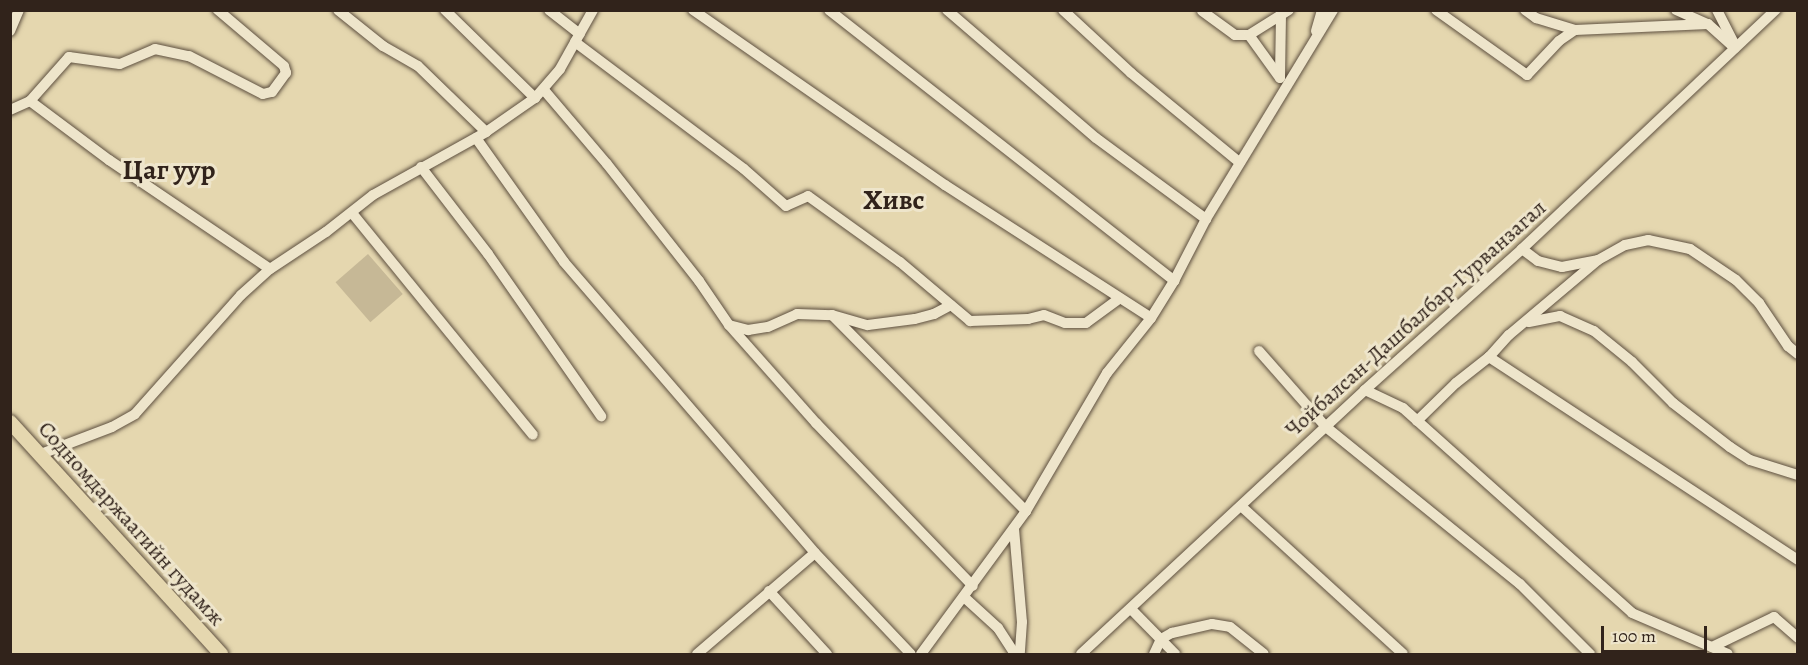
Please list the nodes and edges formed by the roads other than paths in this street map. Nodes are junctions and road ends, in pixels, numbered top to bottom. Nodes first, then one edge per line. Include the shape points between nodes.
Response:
1 (19, 10) edge
2 (338, 10) edge
3 (445, 10) edge
4 (549, 10) edge
5 (593, 10) edge
6 (693, 10) edge
7 (828, 10) edge
8 (947, 10) edge
9 (1064, 10) edge
10 (1322, 10) edge
11 (1333, 10) edge
12 (1436, 10) edge
13 (1526, 10) edge
14 (1676, 10) edge
15 (1692, 10) edge
16 (1717, 10) edge
17 (1776, 10) edge
18 (219, 11) edge
19 (1202, 11) edge
20 (1284, 12) edge
21 (1708, 24) junction
22 (1575, 30) junction
23 (10, 31) edge
24 (1249, 35) junction
25 (577, 38) junction
26 (1313, 43) junction
27 (1736, 48) junction
28 (1280, 78) junction
29 (1287, 87) junction
30 (544, 90) junction
31 (535, 98) junction
32 (30, 101) junction
33 (10, 110) edge
34 (486, 132) junction
35 (476, 138) junction
36 (1240, 163) junction
37 (421, 167) junction
38 (352, 213) junction
39 (1206, 219) junction
40 (1522, 249) junction
41 (1598, 260) junction
42 (270, 269) junction
43 (1174, 281) junction
44 (1120, 298) junction
45 (951, 305) junction
46 (832, 315) junction
47 (1151, 318) junction
48 (1523, 324) junction
49 (729, 325) junction
50 (1259, 351) dead end
51 (1797, 354) edge
52 (1489, 357) junction
53 (1365, 390) junction
54 (601, 416) dead end
55 (1418, 421) junction
56 (10, 422) edge
57 (1326, 426) junction
58 (533, 435) dead end
59 (41, 454) junction
60 (1797, 475) edge
61 (1241, 506) junction
62 (1026, 511) junction
63 (1014, 529) junction
64 (814, 553) junction
65 (1797, 560) edge
66 (973, 586) junction
67 (770, 591) junction
68 (964, 597) junction
69 (1131, 609) junction
70 (1797, 638) edge
71 (1161, 639) junction
72 (1712, 647) junction
73 (221, 654) edge
74 (697, 654) edge
75 (827, 654) edge
76 (911, 654) edge
77 (921, 654) edge
78 (1017, 654) edge
79 (1081, 654) edge
80 (1154, 654) edge
81 (1175, 654) edge
82 (1264, 654) edge
83 (1403, 654) edge
84 (1590, 654) edge
85 (1728, 654) edge

1 - 23 street
2 - 34 street via 383,46 418,66
3 - 31 street
4 - 25 street
5 - 25 street
6 - 44 street via 945,185
7 - 43 street
8 - 39 street via 1096,138
9 - 36 street via 1131,73
10 - 26 street
11 - 26 street
12 - 22 street via 1527,75
13 - 22 street via 1536,18
14 - 21 street
15 - 21 street
16 - 27 street
17 - 27 street, Чойбалсан-Дашбалбар-Гурванзагал
18 - 32 street via 286,69 272,92 263,94 189,56 155,48 120,64 69,57
19 - 24 street via 1235,35
20 - 24 street
20 - 28 street
21 - 22 street
21 - 27 street
24 - 28 street
25 - 30 street
25 - 45 street via 786,206 808,196 900,262
26 - 29 street
27 - 40 street, Чойбалсан-Дашбалбар-Гурванзагал
28 - 29 street
29 - 36 street
30 - 31 street
30 - 49 street via 607,164
31 - 34 street
32 - 33 street
32 - 42 street via 109,160
34 - 35 street
35 - 37 street
35 - 64 street via 564,262
36 - 39 street
37 - 38 street via 373,195
37 - 54 street via 488,254
38 - 42 street
38 - 58 street
39 - 43 street
40 - 41 street via 1538,261 1562,267
40 - 53 street, Чойбалсан-Дашбалбар-Гурванзагал
41 - 48 street
41 - 51 street via 1625,245 1648,240 1690,249 1736,280 1759,303
42 - 59 street via 241,295 137,412 112,427
43 - 47 street
44 - 45 street via 1086,323 1065,323 1044,315 1028,320 970,321
44 - 47 street
45 - 46 street via 915,319 868,325
46 - 49 street via 797,314 768,327 748,330
46 - 62 street
47 - 62 street via 1107,374
48 - 52 street
48 - 60 street via 1560,316 1594,331 1673,403 1730,447 1750,460
49 - 66 street via 816,423
50 - 57 street
52 - 55 street
52 - 65 street
53 - 55 street via 1403,408
53 - 57 street, Чойбалсан-Дашбалбар-Гурванзагал
55 - 72 street via 1632,613
56 - 59 main road, Содномдаржаагийн гудамж
57 - 61 street, Чойбалсан-Дашбалбар-Гурванзагал
57 - 84 street via 1520,584
59 - 73 main road, Содномдаржаагийн гудамж
61 - 69 street, Чойбалсан-Дашбалбар-Гурванзагал
61 - 83 street
62 - 63 street
63 - 66 street
63 - 78 street via 1022,622
64 - 67 street
64 - 76 street
66 - 68 street
67 - 74 street
67 - 75 street
68 - 77 street
68 - 78 street via 998,628
69 - 71 street
69 - 79 street, Чойбалсан-Дашбалбар-Гурванзагал
70 - 72 street via 1774,617
71 - 80 street
71 - 81 street
71 - 82 street via 1190,627 1212,624 1230,627
72 - 85 street

